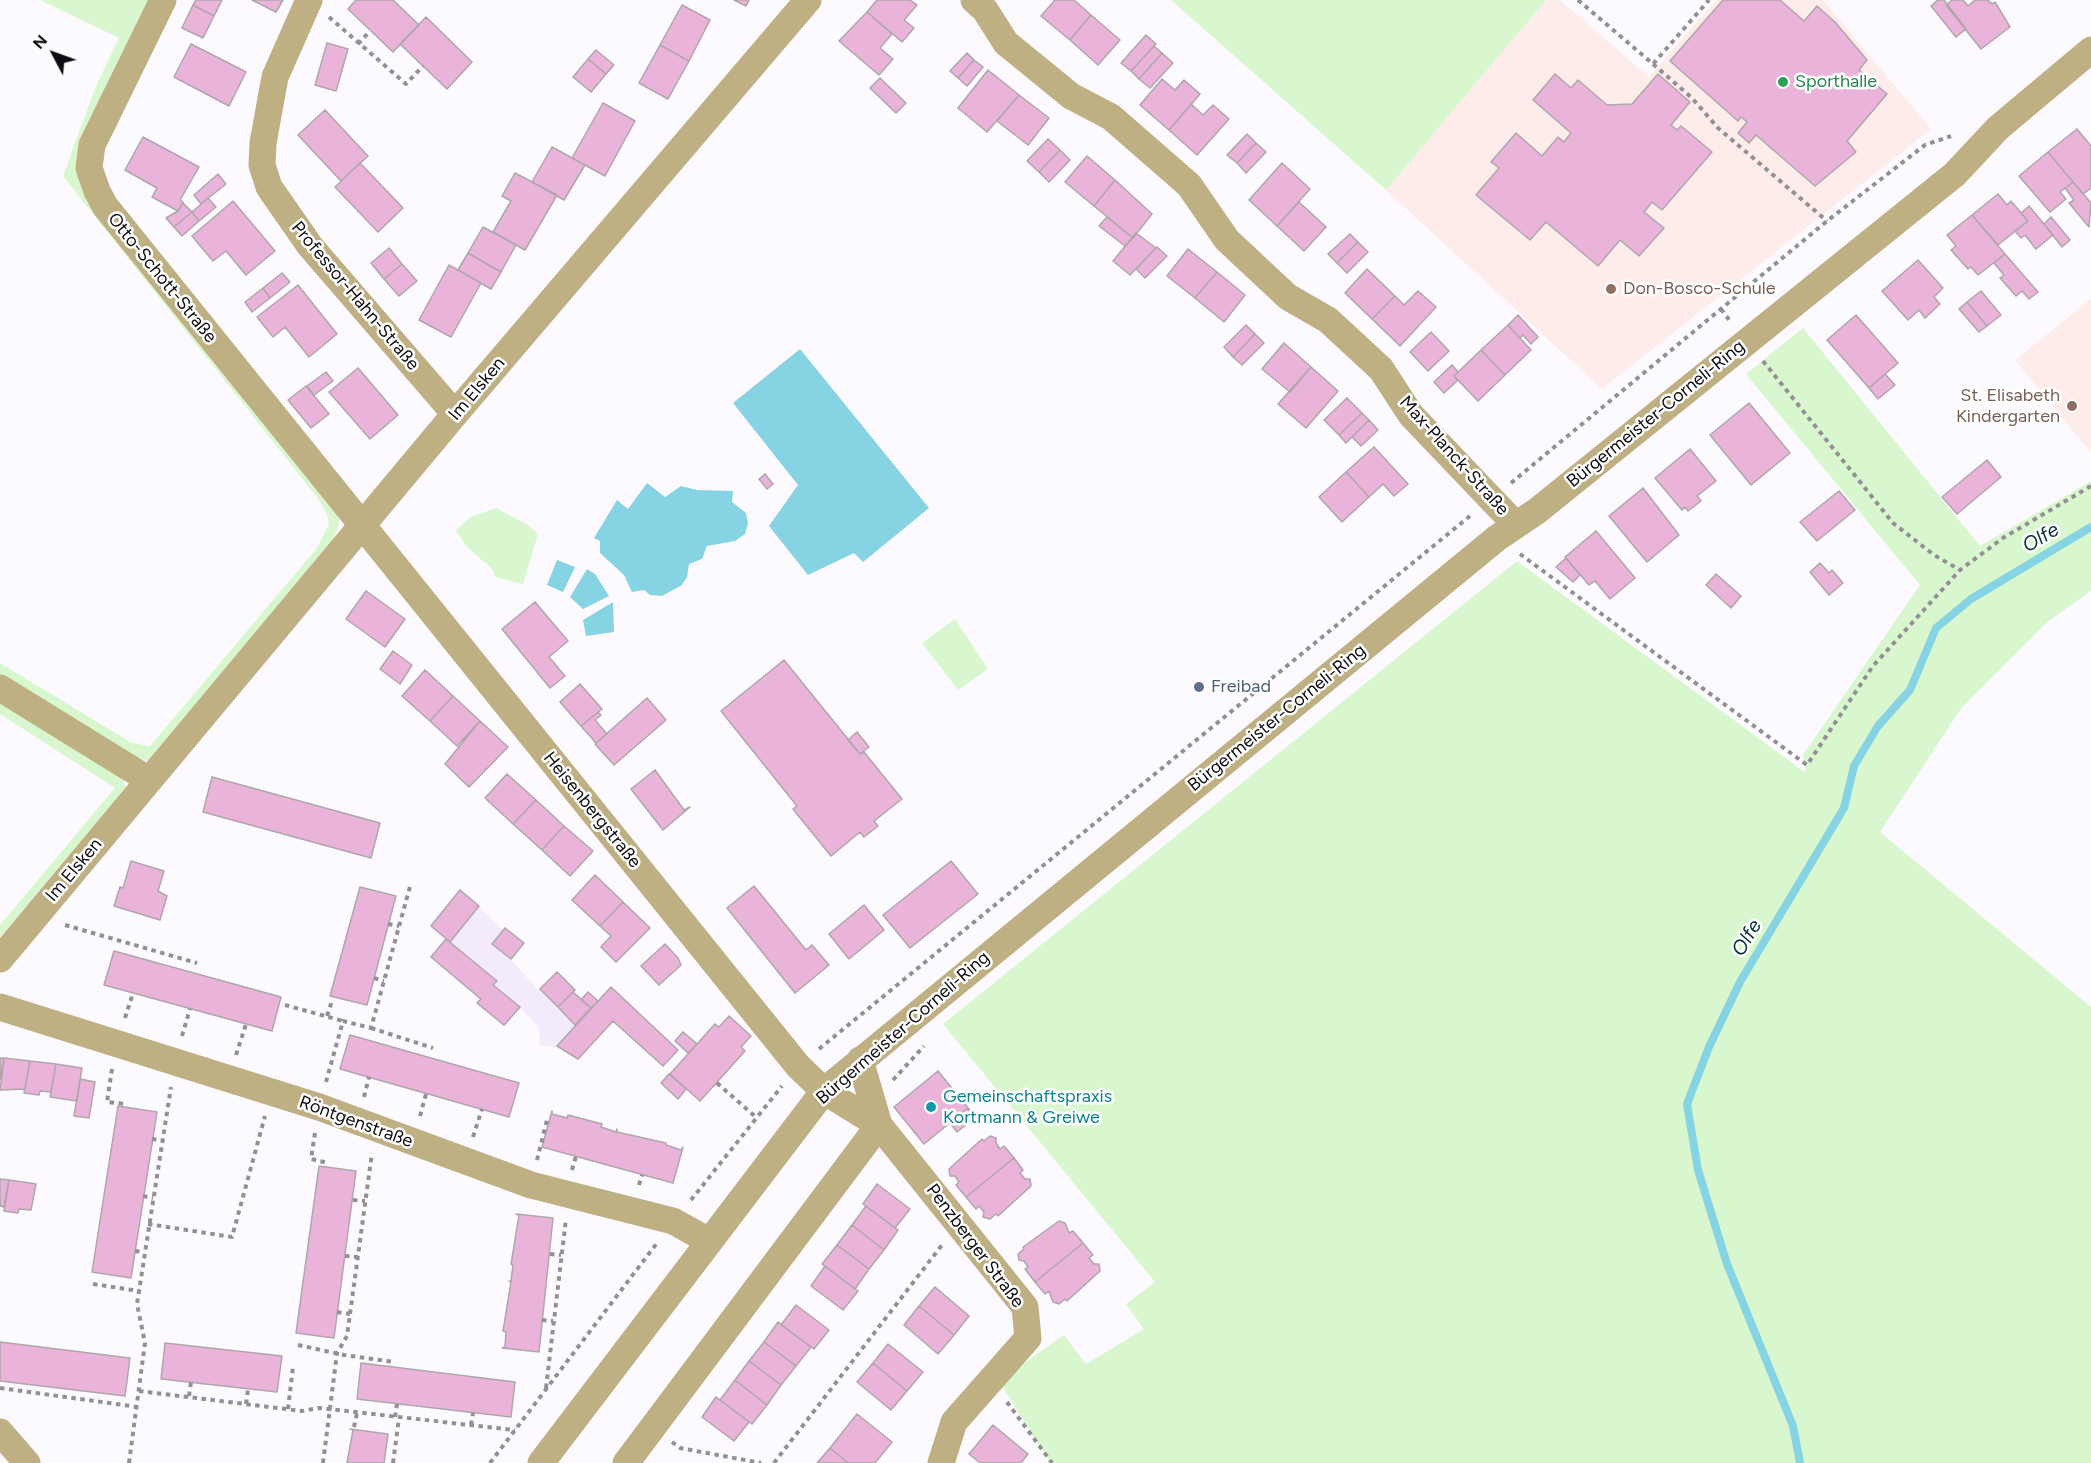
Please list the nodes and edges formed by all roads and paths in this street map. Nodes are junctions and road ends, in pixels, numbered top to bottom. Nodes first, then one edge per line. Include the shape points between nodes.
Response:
1 (163, 0) edge
2 (808, 0) edge
3 (974, 0) edge
4 (1578, 0) edge
5 (1709, 0) edge
6 (318, 7) edge
7 (370, 31) dead end
8 (358, 44) junction
9 (2091, 51) edge
10 (1653, 64) junction
11 (423, 66) dead end
12 (1827, 221) dead end
13 (1721, 309) dead end
14 (1746, 341) junction
15 (455, 414) junction
16 (2091, 486) edge
17 (362, 526) junction
18 (1507, 531) junction
19 (1960, 570) junction
20 (0, 688) edge
21 (149, 780) junction
22 (411, 883) dead end
23 (42, 908) junction
24 (388, 924) dead end
25 (399, 926) junction
26 (0, 959) edge
27 (198, 963) dead end
28 (374, 978) dead end
29 (384, 981) junction
30 (332, 1001) dead end
31 (285, 1005) dead end
32 (0, 1007) edge
33 (190, 1009) dead end
34 (327, 1016) junction
35 (343, 1021) junction
36 (371, 1028) junction
37 (927, 1043) dead end
38 (433, 1048) dead end
39 (860, 1060) junction
40 (175, 1062) junction
41 (891, 1082) dead end
42 (717, 1083) dead end
43 (824, 1091) junction
44 (272, 1093) junction
45 (319, 1107) junction
46 (757, 1118) dead end
47 (547, 1120) dead end
48 (879, 1125) junction
49 (375, 1129) junction
50 (153, 1139) dead end
51 (162, 1140) junction
52 (328, 1163) dead end
53 (531, 1185) junction
54 (568, 1195) junction
55 (143, 1196) dead end
56 (153, 1198) junction
57 (352, 1200) dead end
58 (365, 1201) junction
59 (959, 1223) junction
60 (148, 1224) junction
61 (709, 1241) junction
62 (135, 1251) dead end
63 (144, 1252) junction
64 (550, 1254) dead end
65 (561, 1255) junction
66 (345, 1256) dead end
67 (358, 1257) junction
68 (93, 1284) dead end
69 (139, 1291) junction
70 (338, 1312) dead end
71 (350, 1314) junction
72 (542, 1320) dead end
73 (554, 1322) junction
74 (298, 1345) dead end
75 (337, 1353) junction
76 (394, 1362) dead end
77 (293, 1367) dead end
78 (992, 1379) junction
79 (191, 1382) dead end
80 (27, 1384) dead end
81 (0, 1388) edge
82 (248, 1389) dead end
83 (546, 1390) dead end
84 (140, 1391) junction
85 (26, 1392) junction
86 (92, 1392) dead end
87 (189, 1397) junction
88 (91, 1401) junction
89 (246, 1404) junction
90 (398, 1404) dead end
91 (138, 1407) junction
92 (288, 1409) junction
93 (330, 1409) junction
94 (357, 1413) junction
95 (473, 1413) dead end
96 (397, 1418) junction
97 (471, 1425) junction
98 (354, 1427) dead end
99 (653, 1427) junction
100 (515, 1430) dead end
101 (0, 1432) edge
102 (549, 1460) edge
103 (741, 1461) edge
104 (27, 1463) edge
105 (129, 1463) edge
106 (323, 1463) edge
107 (393, 1463) edge
108 (626, 1463) edge
109 (761, 1463) edge
110 (774, 1463) edge
111 (941, 1463) edge
112 (1052, 1463) edge

1 - 17 street, Otto-Schott-Straße via 92,145 89,168 96,191
2 - 15 street, Im Elsken
3 - 18 street, Max-Planck-Straße via 1006,43 1071,96 1111,117 1189,185 1227,240 1288,297 1328,320 1381,369 1411,415
4 - 10 path
5 - 10 path
6 - 8 path
6 - 15 street, Professor-Hahn-Straße via 275,77 263,143 262,165 269,187 310,246
7 - 8 path
8 - 11 path via 406,84
9 - 14 street, Bürgermeister-Corneli-Ring via 1998,128 1955,174
10 - 12 path via 1692,98 1718,128
13 - 14 path
14 - 18 street, Bürgermeister-Corneli-Ring via 1537,511
14 - 19 path via 1893,523
15 - 17 street, Im Elsken
16 - 19 path via 2003,538
17 - 21 street, Im Elsken
17 - 43 street, Heisenbergstraße via 798,1066
18 - 19 path via 1807,765 1873,666
18 - 39 street, Bürgermeister-Corneli-Ring
20 - 21 street
21 - 23 street, Im Elsken
22 - 25 path
23 - 26 street, Im Elsken
23 - 27 path via 63,924
24 - 25 path
25 - 29 path
28 - 29 path
29 - 36 path
30 - 34 path
31 - 34 path
32 - 40 street, Röntgenstraße
33 - 40 path
34 - 35 path
35 - 36 path
35 - 45 path
36 - 38 path
37 - 41 path
39 - 43 street, Bürgermeister-Corneli-Ring
39 - 48 street, Penzberger Straße
40 - 44 street, Röntgenstraße
40 - 51 path
42 - 46 path
43 - 48 street, Penzberger Straße
43 - 61 street, Bürgermeister-Corneli-Ring
44 - 45 street, Röntgenstraße
44 - 60 path via 232,1237
45 - 49 street, Röntgenstraße
45 - 52 path via 311,1160
47 - 53 path
48 - 59 street, Penzberger Straße
48 - 99 street
49 - 53 street, Röntgenstraße
49 - 58 path
50 - 51 path
51 - 56 path
53 - 54 street, Röntgenstraße
54 - 61 street, Röntgenstraße via 673,1221
54 - 65 path
55 - 56 path
56 - 60 path
57 - 58 path
58 - 67 path
59 - 78 street, Penzberger Straße via 1025,1307 1028,1338
59 - 110 path
60 - 63 path
61 - 102 street, Bürgermeister-Corneli-Ring
62 - 63 path
63 - 69 path
64 - 65 path
65 - 73 path
66 - 67 path
67 - 71 path
68 - 69 path
69 - 84 path via 137,1304 146,1343
70 - 71 path
71 - 75 path via 347,1336
72 - 73 path
73 - 83 path
74 - 75 path
75 - 76 path
75 - 93 path
77 - 92 path
78 - 111 street, Penzberger Straße via 954,1422
78 - 112 path
79 - 87 path
80 - 85 path
81 - 85 path
82 - 89 path
84 - 87 path
84 - 91 path
85 - 88 path
86 - 88 path
87 - 89 path
88 - 91 path
89 - 92 path
90 - 96 path
91 - 105 path
92 - 93 path
93 - 94 path
93 - 106 path
94 - 96 path
94 - 98 path
95 - 97 path
96 - 97 path
96 - 107 path
97 - 100 path
99 - 103 path via 680,1448
99 - 108 street
101 - 104 street
103 - 109 path

